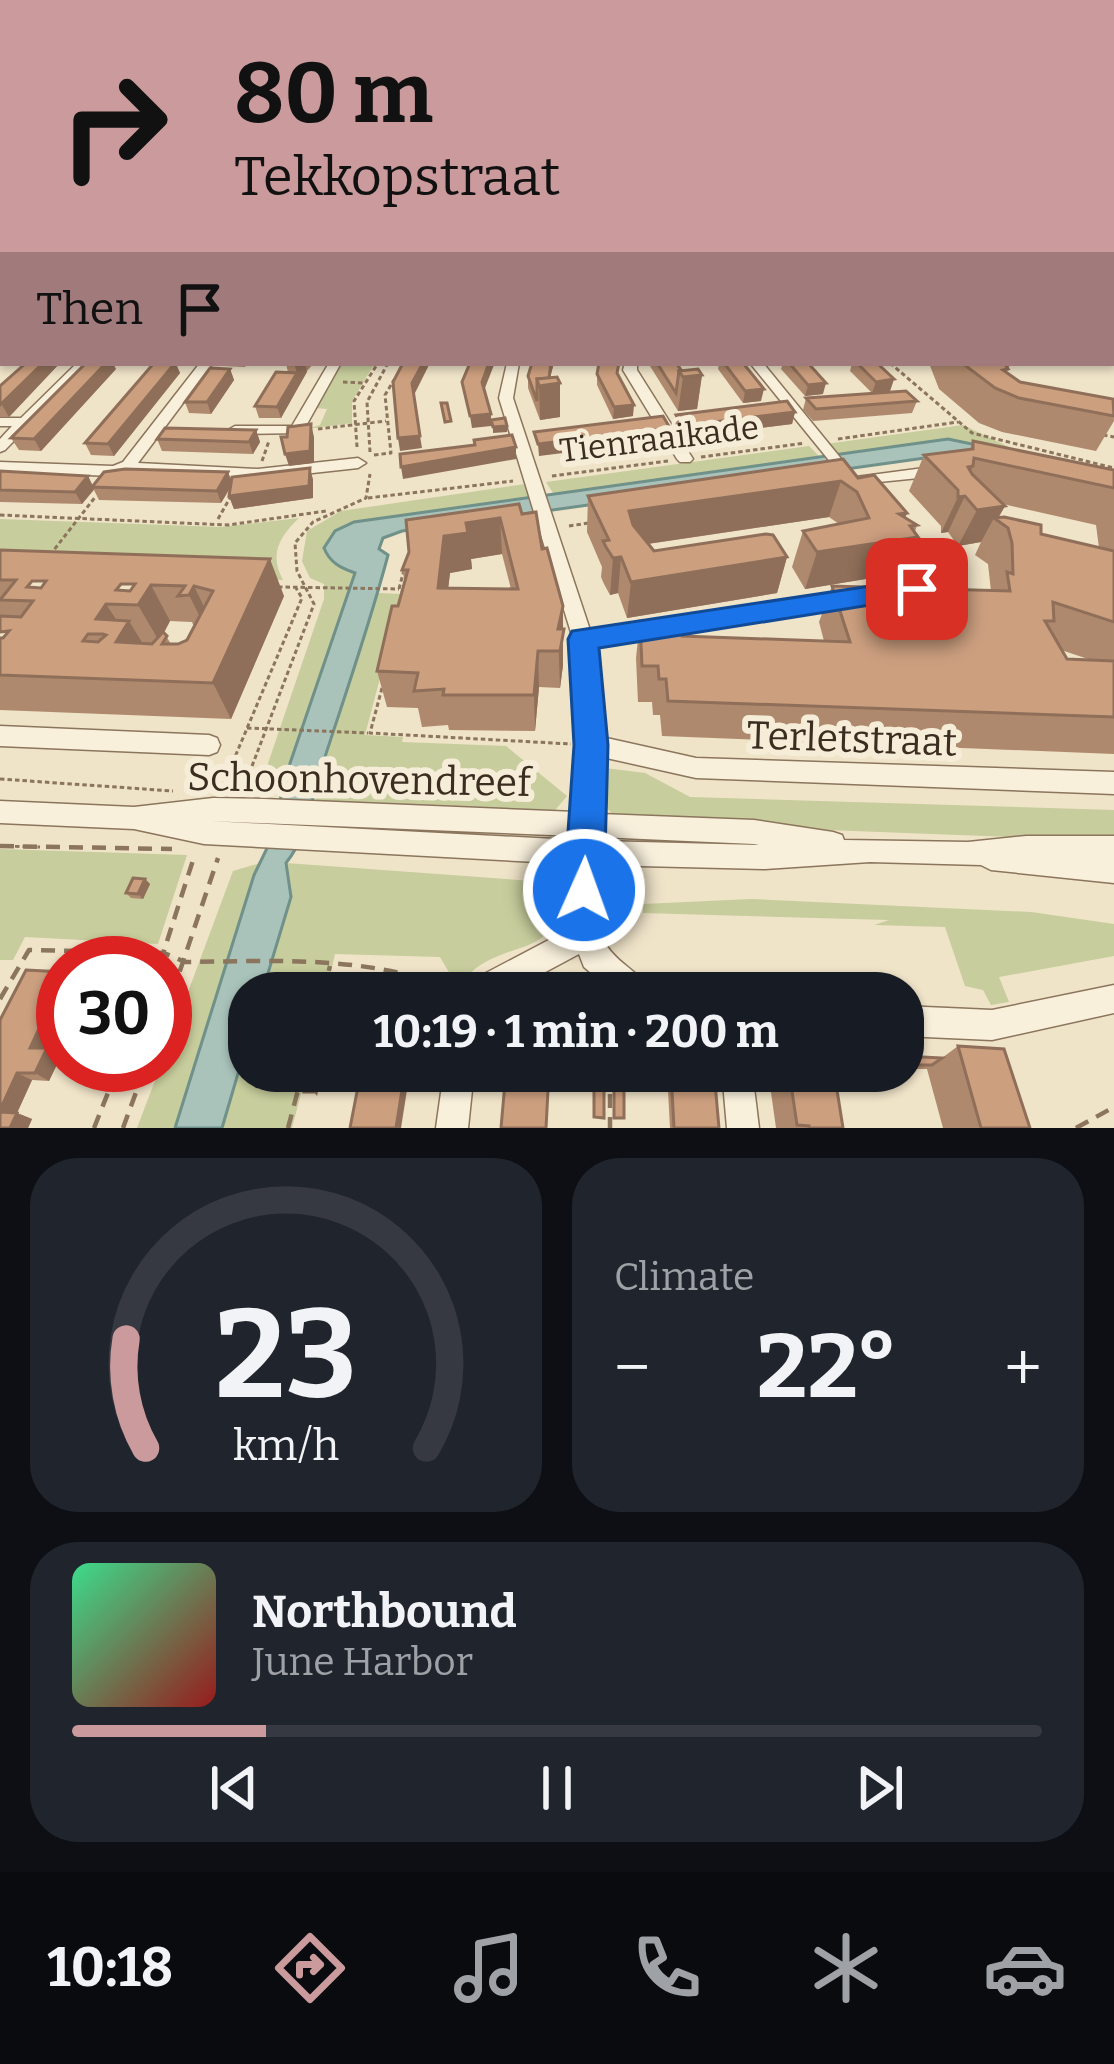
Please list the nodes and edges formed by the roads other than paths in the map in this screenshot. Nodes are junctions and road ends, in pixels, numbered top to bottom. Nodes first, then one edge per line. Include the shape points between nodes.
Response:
1 (82, 366) edge
2 (205, 366) edge
3 (333, 366) edge
4 (512, 366) edge
5 (631, 366) edge
6 (758, 366) edge
7 (0, 422) edge
8 (26, 422) junction
9 (156, 428) junction
10 (179, 429) edge
11 (226, 430) edge
12 (0, 447) edge
13 (364, 459) road end
14 (685, 459) road end
15 (0, 467) edge
16 (120, 469) junction
17 (960, 470) edge
18 (850, 477) junction
19 (869, 500) edge
20 (883, 518) edge
21 (583, 639) junction
22 (0, 736) edge
23 (591, 745) junction
24 (209, 746) dead end
25 (1114, 783) edge
26 (0, 812) edge
27 (586, 837) junction
28 (1114, 848) edge
29 (968, 854) junction
30 (1114, 871) edge
31 (583, 928) junction
32 (517, 972) edge
33 (612, 972) edge
34 (1114, 999) edge
35 (924, 1024) edge
36 (456, 1092) edge
37 (739, 1092) edge
38 (452, 1128) edge
39 (743, 1128) edge

1 - 8 street
2 - 9 street
3 - 11 street via 297,430
4 - 21 street via 506,398
5 - 14 street
6 - 18 street
7 - 8 street
8 - 12 street
9 - 10 street
9 - 16 street
13 - 16 street via 250,473
15 - 16 street
17 - 18 street
18 - 19 street
20 - 21 street via 924,570 917,589
21 - 23 street
22 - 24 street
23 - 25 street, Terletstraat via 695,769
23 - 27 street
26 - 27 street, Schoonhovendreef
27 - 29 street, Schoonhovendreef via 764,857
27 - 31 street
28 - 29 street, Schoonhovendreef
29 - 30 street, Schoonhovendreef
31 - 32 street via 572,943
31 - 33 street via 594,957
34 - 35 street via 995,1035
36 - 38 street
37 - 39 street

